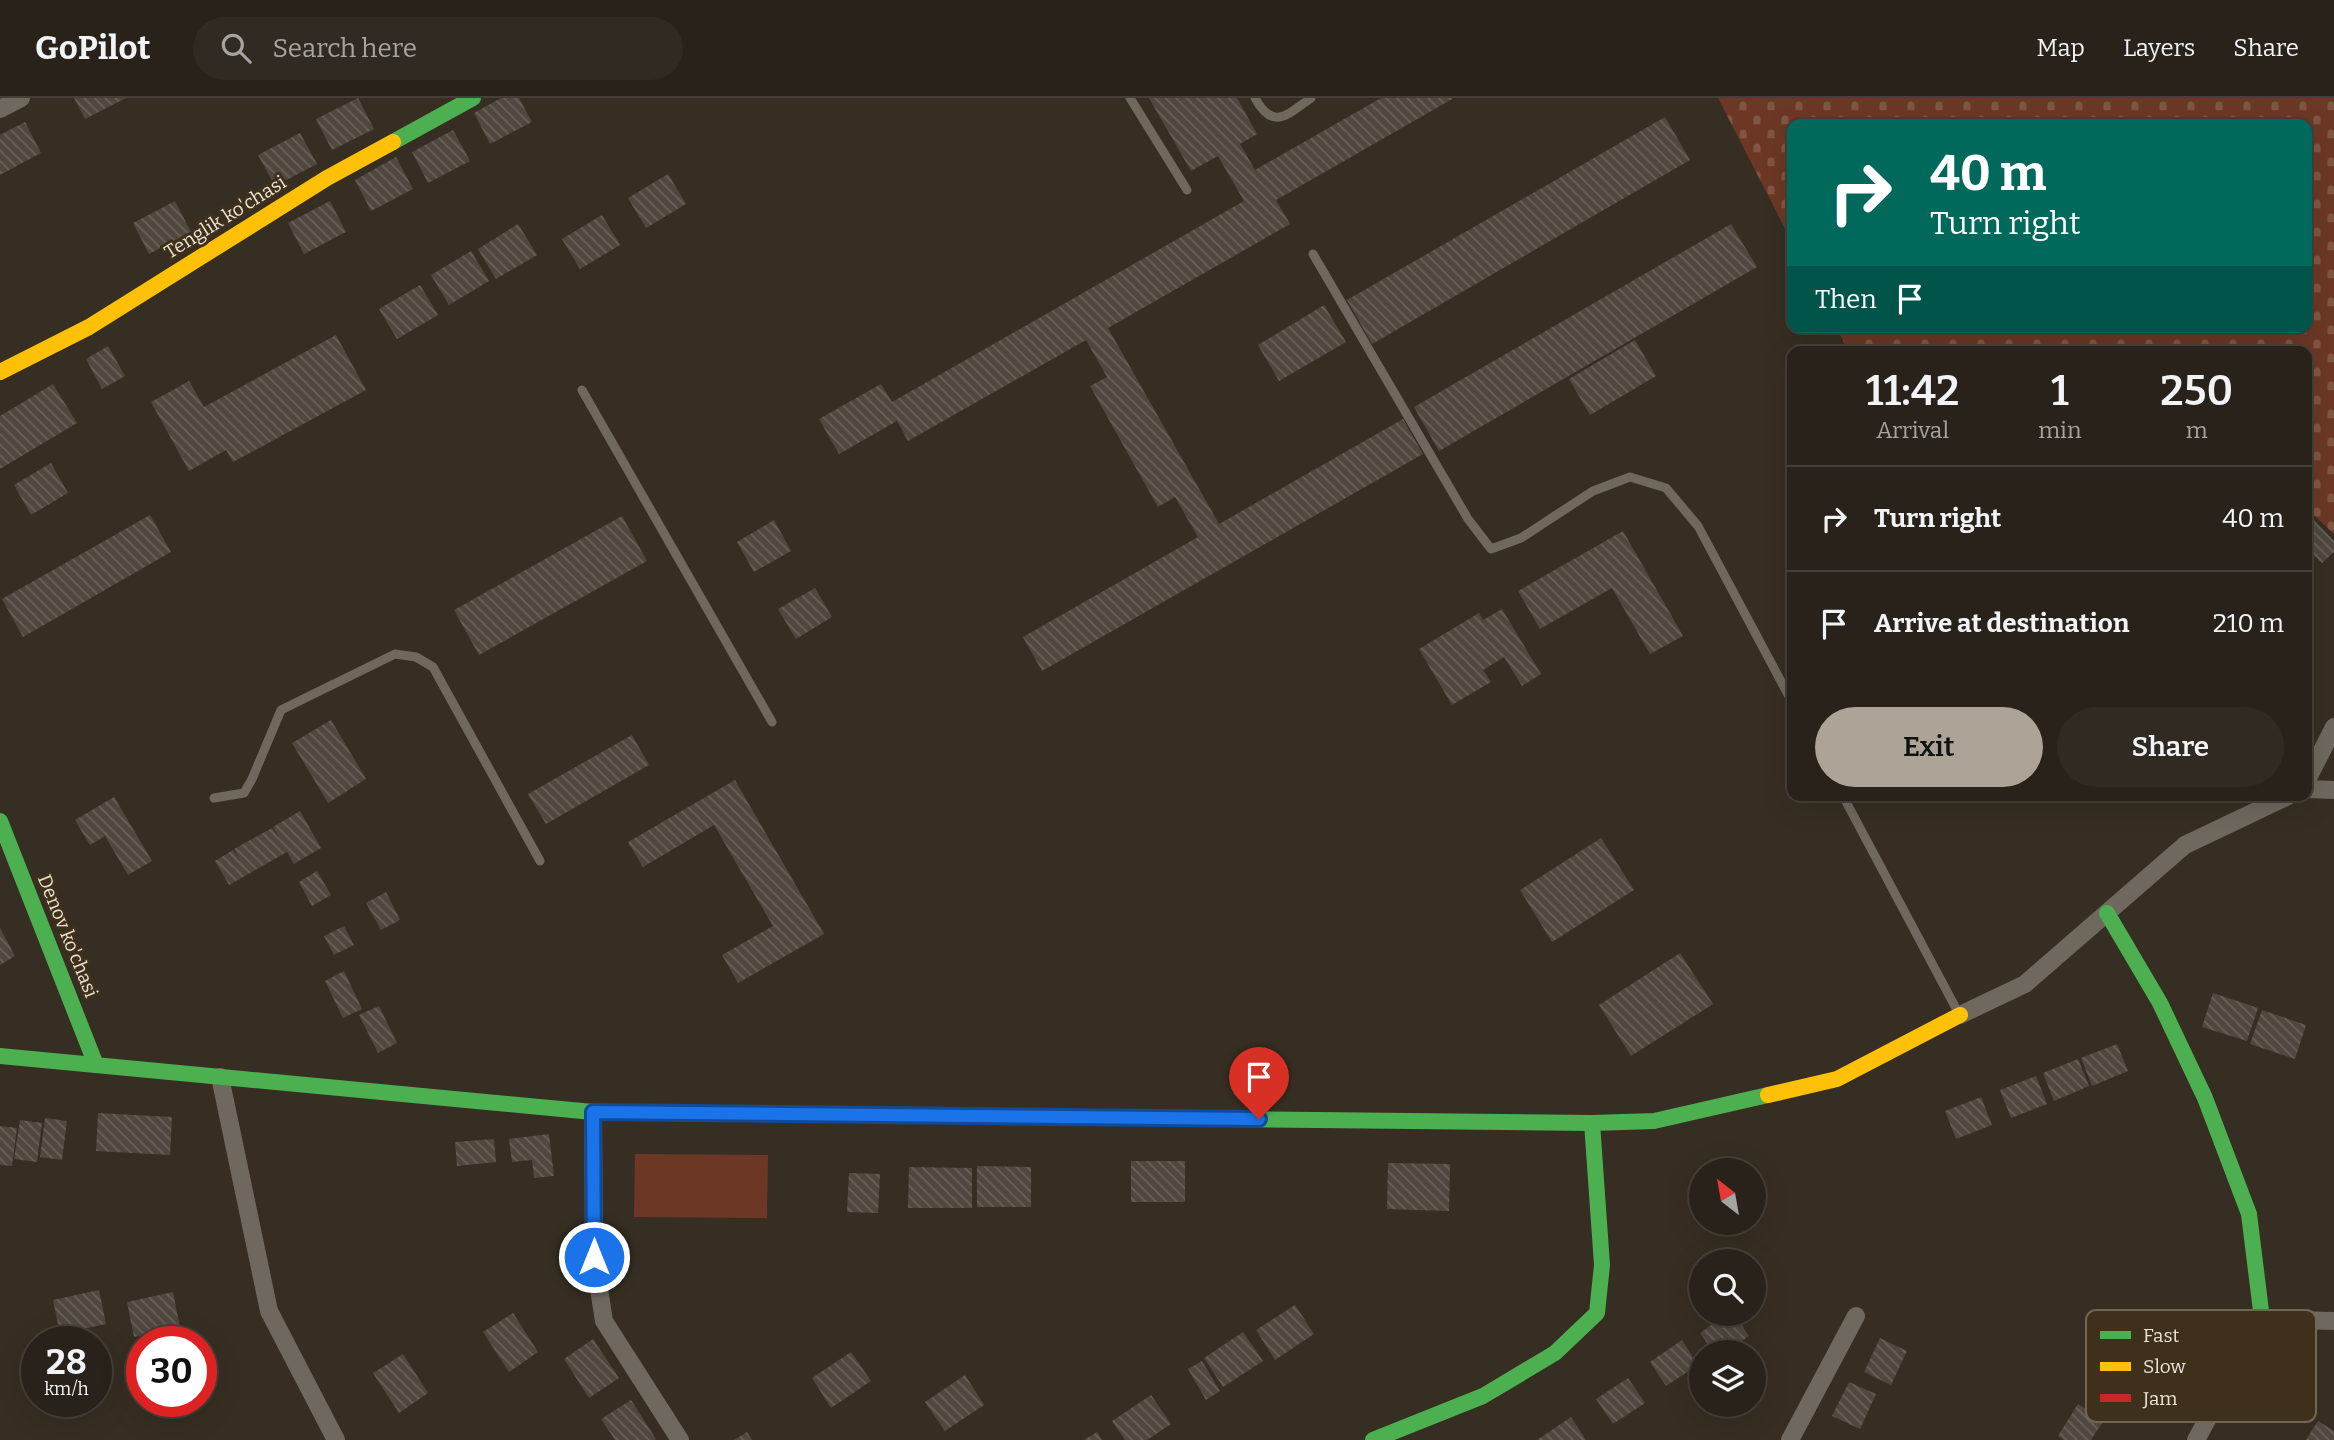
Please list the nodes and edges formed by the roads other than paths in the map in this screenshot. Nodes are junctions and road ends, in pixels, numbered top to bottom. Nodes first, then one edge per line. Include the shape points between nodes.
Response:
1 (21, 98) edge
2 (473, 98) edge
3 (1130, 98) edge
4 (1255, 98) edge
5 (1311, 98) edge
6 (0, 109) edge
7 (1187, 190) dead end
8 (1313, 254) dead end
9 (0, 372) edge
10 (582, 390) dead end
11 (1787, 693) edge
12 (772, 722) dead end
13 (2334, 727) edge
14 (2312, 770) edge
15 (2312, 789) edge
16 (2334, 790) edge
17 (214, 799) dead end
18 (1846, 801) edge
19 (2277, 801) edge
20 (0, 821) edge
21 (540, 861) dead end
22 (2107, 913) junction
23 (1960, 1015) junction
24 (0, 1056) edge
25 (96, 1065) junction
26 (220, 1077) junction
27 (593, 1112) junction
28 (1592, 1123) junction
29 (2261, 1310) edge
30 (1856, 1315) dead end
31 (2316, 1320) edge
32 (2334, 1321) edge
33 (2206, 1422) edge
34 (336, 1440) edge
35 (680, 1440) edge
36 (1373, 1440) edge
37 (1790, 1440) edge
38 (2196, 1440) edge

1 - 6 street
2 - 9 street, Tenglik ko'chasi via 327,178 89,327
3 - 7 lane
4 - 5 lane via 1263,113 1285,117
8 - 11 lane via 1468,519 1491,549 1521,538 1593,491 1630,477 1666,488 1698,526
10 - 12 lane
13 - 14 street
15 - 16 street
17 - 21 lane via 244,793 281,710 395,654 416,657 433,667
18 - 23 lane
19 - 22 street via 2185,845
20 - 25 street, Denov ko'chasi
22 - 23 street via 2025,984
22 - 29 street via 2161,1003 2205,1098 2249,1214
23 - 28 street via 1837,1079 1654,1121
24 - 25 street
25 - 26 street
26 - 27 street
26 - 34 street via 269,1311
27 - 28 street
27 - 35 street via 594,1257 604,1321
28 - 36 street via 1602,1265 1597,1312 1555,1353 1483,1396
30 - 37 street
31 - 32 street
33 - 38 street

